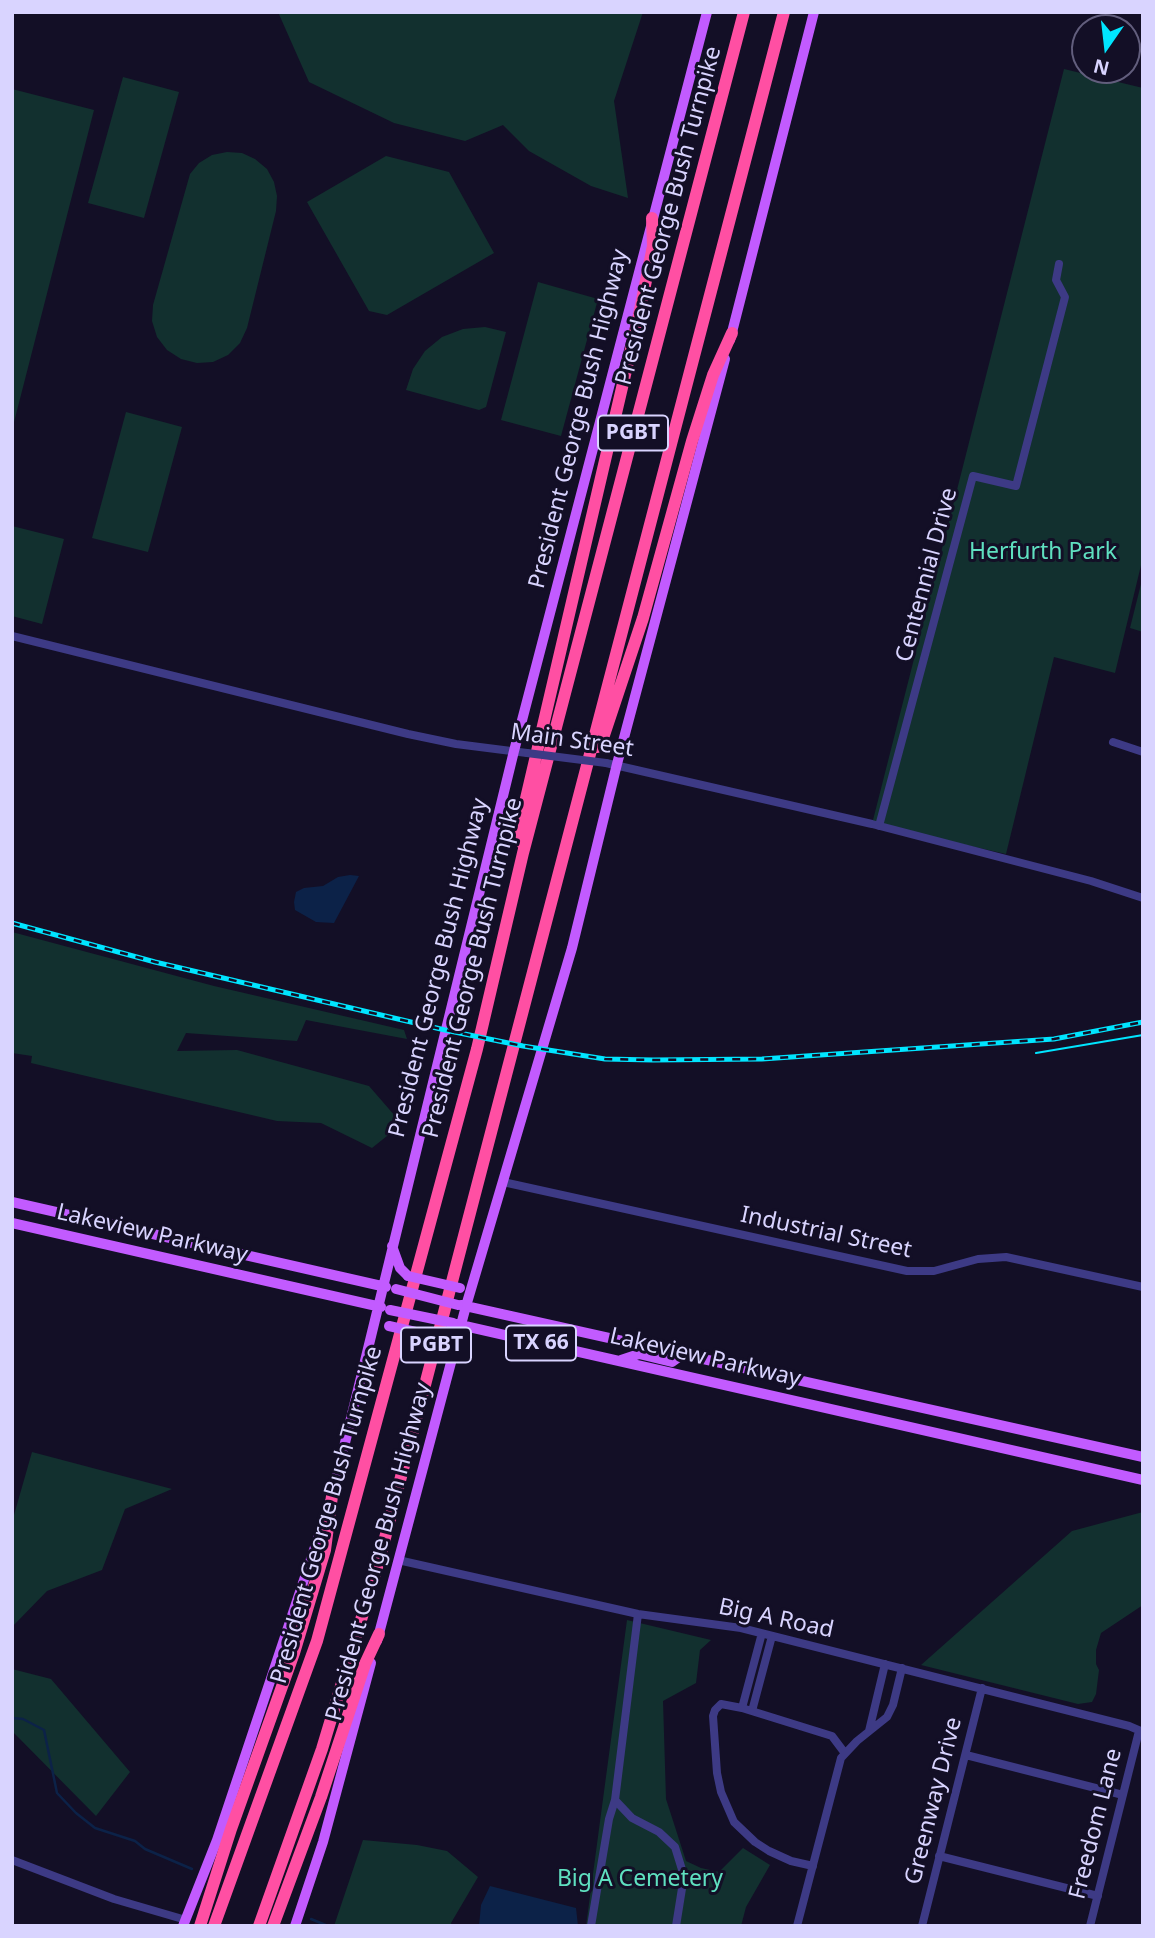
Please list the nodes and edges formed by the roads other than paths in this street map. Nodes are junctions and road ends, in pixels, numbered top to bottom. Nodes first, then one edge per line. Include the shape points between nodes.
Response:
1 (707, 12) edge
2 (744, 12) edge
3 (784, 12) edge
4 (814, 12) edge
5 (652, 218) junction
6 (1059, 264) dead end
7 (732, 333) junction
8 (12, 636) edge
9 (1113, 741) dead end
10 (514, 751) junction
11 (1143, 752) edge
12 (589, 758) junction
13 (611, 764) junction
14 (878, 826) junction
15 (523, 853) junction
16 (1125, 891) junction
17 (1143, 892) edge
18 (1143, 898) edge
19 (503, 1182) junction
20 (12, 1202) edge
21 (12, 1223) edge
22 (197, 1244) junction
23 (392, 1246) junction
24 (193, 1265) junction
25 (473, 1282) junction
26 (382, 1286) junction
27 (1143, 1287) edge
28 (377, 1306) junction
29 (462, 1306) junction
30 (457, 1324) junction
31 (367, 1348) junction
32 (683, 1354) junction
33 (621, 1360) junction
34 (449, 1372) junction
35 (793, 1379) junction
36 (788, 1399) junction
37 (1003, 1426) junction
38 (998, 1447) junction
39 (1143, 1457) edge
40 (1143, 1480) edge
41 (332, 1496) junction
42 (398, 1560) junction
43 (638, 1614) junction
44 (762, 1633) junction
45 (379, 1634) junction
46 (772, 1636) junction
47 (886, 1664) junction
48 (902, 1668) junction
49 (982, 1688) junction
50 (742, 1708) junction
51 (752, 1711) junction
52 (869, 1731) junction
53 (1141, 1732) edge
54 (845, 1752) junction
55 (966, 1755) junction
56 (1123, 1795) junction
57 (615, 1800) junction
58 (939, 1856) junction
59 (12, 1860) edge
60 (813, 1866) junction
61 (1098, 1896) junction
62 (185, 1923) edge
63 (922, 1924) edge
64 (200, 1926) edge
65 (214, 1926) edge
66 (259, 1926) edge
67 (273, 1926) edge
68 (295, 1926) edge
69 (591, 1926) edge
70 (676, 1926) edge
71 (797, 1926) edge
72 (1090, 1926) edge

1 - 5 main road, President George Bush Highway
2 - 15 highway, President George Bush Turnpike / PGBT
3 - 12 highway, PGBT
4 - 7 main road, President George Bush Highway
5 - 10 main road, President George Bush Highway
5 - 15 highway via 653,246 639,315 520,824
6 - 14 street, Centennial Drive via 1056,280 1065,298 1016,486 973,476
7 - 12 highway via 713,375 603,738
7 - 13 main road, President George Bush Highway via 670,570
8 - 10 street, Main Street via 408,734
9 - 11 street
10 - 13 street, Main Street, bridge
10 - 23 main road, President George Bush Highway
12 - 66 highway, PGBT via 380,1557 322,1749
13 - 14 street, Main Street
13 - 19 main road, President George Bush Highway via 572,948
14 - 16 street, Main Street
15 - 65 highway, President George Bush Turnpike / PGBT via 477,1049 317,1641
16 - 17 street, Main Street
16 - 18 street, Main Street
19 - 25 main road, President George Bush Highway
19 - 27 street, Industrial Street via 907,1271 934,1271 1006,1257
20 - 22 main road, Lakeview Parkway / TX 66
21 - 24 main road, Lakeview Parkway / TX 66
22 - 24 main road
22 - 26 main road, Lakeview Parkway / TX 66
23 - 25 main road, bridge via 408,1276 460,1288
23 - 26 main road, President George Bush Highway
24 - 28 main road, Lakeview Parkway / TX 66
25 - 29 main road, President George Bush Highway
26 - 28 main road, President George Bush Highway
26 - 29 main road, Lakeview Parkway / TX 66, bridge
28 - 30 main road, Lakeview Parkway / TX 66, bridge
28 - 31 main road, President George Bush Highway
29 - 30 main road, President George Bush Highway
29 - 32 main road, Lakeview Parkway / TX 66
30 - 33 main road, Lakeview Parkway / TX 66
30 - 34 main road, President George Bush Highway
31 - 34 main road, bridge via 380,1330 389,1326 442,1338 450,1349
31 - 41 main road, President George Bush Highway
32 - 33 main road via 672,1362 639,1354
32 - 35 main road, Lakeview Parkway / TX 66
33 - 36 main road, Lakeview Parkway / TX 66
34 - 42 main road, President George Bush Highway
35 - 36 main road
35 - 37 main road, Lakeview Parkway / TX 66
36 - 38 main road, Lakeview Parkway / TX 66
37 - 38 main road
37 - 39 main road, Lakeview Parkway / TX 66
38 - 40 main road, Lakeview Parkway / TX 66
41 - 62 main road, President George Bush Highway via 218,1840
41 - 64 highway via 325,1550 294,1653
42 - 43 street, Big A Road
42 - 45 main road, President George Bush Highway
43 - 44 street, Big A Road
43 - 57 street
44 - 46 street, Big A Road
44 - 50 street
45 - 67 highway
45 - 68 main road, President George Bush Highway via 323,1842
46 - 47 street, Big A Road
46 - 51 street
47 - 48 street, Big A Road
47 - 52 street
48 - 49 street, Big A Road
48 - 52 street via 887,1717
49 - 53 street, Big A Road
49 - 55 street, Greenway Drive
50 - 51 street
50 - 60 street via 722,1704 713,1716 723,1801 734,1822 755,1842 791,1861
51 - 54 street via 832,1736
52 - 54 street
53 - 56 street, Freedom Lane
54 - 60 street
55 - 56 street
55 - 58 street, Greenway Drive
56 - 61 street, Freedom Lane
57 - 69 street
57 - 70 street via 632,1818 675,1847 684,1876
58 - 61 street
58 - 63 street, Greenway Drive
59 - 62 street
60 - 71 street
61 - 72 street, Freedom Lane

